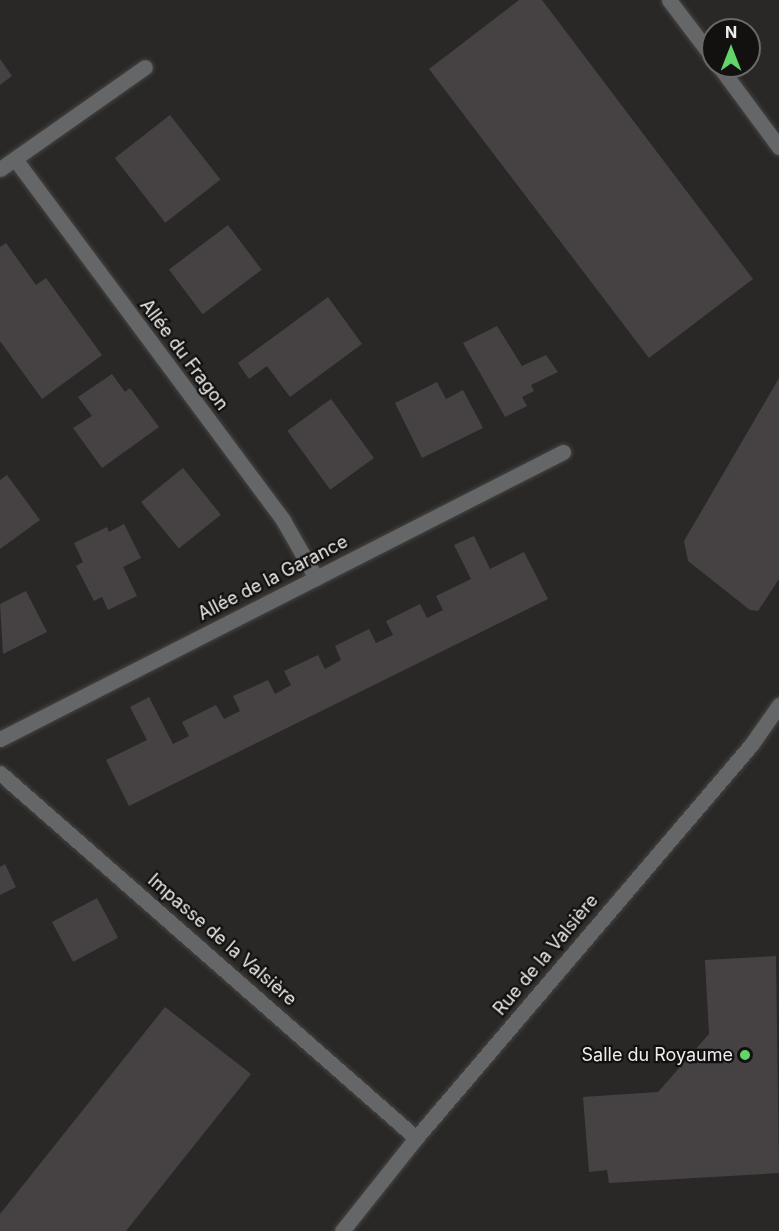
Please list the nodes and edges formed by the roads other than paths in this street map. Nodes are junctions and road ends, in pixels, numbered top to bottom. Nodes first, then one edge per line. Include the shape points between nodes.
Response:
1 (669, 0) edge
2 (701, 42) edge
3 (145, 67) dead end
4 (728, 78) edge
5 (779, 147) edge
6 (15, 159) junction
7 (0, 169) edge
8 (563, 452) dead end
9 (316, 578) junction
10 (779, 705) edge
11 (0, 739) edge
12 (0, 773) edge
13 (416, 1138) junction
14 (342, 1231) edge

1 - 2 street
3 - 6 street
4 - 5 street
6 - 7 street
6 - 9 street, Allée du Fragon via 283,520
8 - 9 street, Allée de la Garance
9 - 11 street, Allée de la Garance
10 - 13 street, Rue de la Valsière via 751,745
12 - 13 street, Impasse de la Valsière
13 - 14 street, Rue de la Valsière

